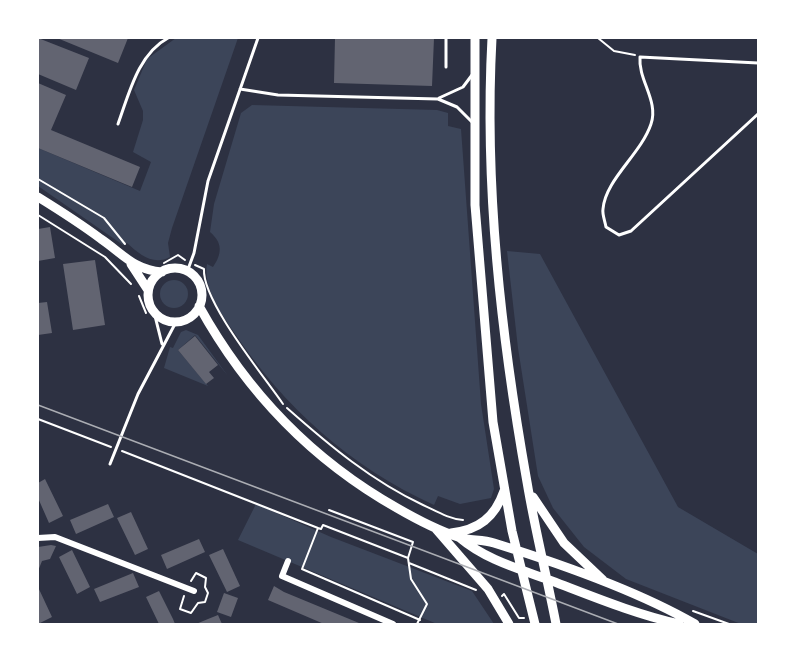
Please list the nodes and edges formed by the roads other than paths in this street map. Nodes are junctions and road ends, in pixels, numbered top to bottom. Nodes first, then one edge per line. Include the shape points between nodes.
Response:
1 (168, 38) edge
2 (258, 38) edge
3 (446, 38) edge
4 (475, 38) edge
5 (492, 38) edge
6 (759, 63) edge
7 (446, 68) dead end
8 (474, 72) junction
9 (240, 89) junction
10 (438, 99) junction
11 (759, 114) edge
12 (473, 123) junction
13 (118, 124) dead end
14 (38, 197) edge
15 (131, 264) junction
16 (189, 268) junction
17 (162, 272) junction
18 (148, 290) junction
19 (199, 306) junction
20 (150, 314) junction
21 (179, 322) junction
22 (211, 327) junction
23 (162, 344) junction
24 (110, 464) dead end
25 (505, 489) junction
26 (529, 490) junction
27 (436, 528) junction
28 (448, 533) junction
29 (38, 538) edge
30 (460, 538) junction
31 (517, 551) junction
32 (288, 561) dead end
33 (543, 561) junction
34 (522, 570) junction
35 (547, 579) junction
36 (609, 585) junction
37 (194, 591) dead end
38 (393, 624) edge
39 (509, 624) edge
40 (535, 624) edge
41 (556, 624) edge
42 (679, 624) edge
43 (695, 624) edge

1 - 13 lane via 148,54
2 - 9 lane
3 - 7 lane
4 - 8 main road
5 - 26 main road via 492,158 499,286
6 - 11 lane via 640,57 639,69 651,99 652,121 644,144 608,191 602,209 606,227 619,234 631,231
8 - 10 lane via 463,87
8 - 12 main road
9 - 10 lane via 278,95
9 - 16 lane via 208,181
10 - 12 lane via 457,107
12 - 25 main road via 486,354
14 - 15 main road
15 - 17 main road
15 - 18 main road
16 - 17 main road
16 - 19 main road via 201,290
17 - 18 main road
18 - 20 main road
19 - 21 main road
19 - 22 main road
20 - 21 main road
20 - 23 lane
21 - 22 main road via 195,321
21 - 23 lane
22 - 27 main road via 258,393 302,441 383,500
23 - 24 lane
25 - 28 main road via 492,516 473,528
25 - 31 main road
26 - 33 main road
26 - 36 main road via 564,543
27 - 28 main road
27 - 39 main road via 488,589
28 - 30 main road
29 - 37 street via 55,537
30 - 31 main road via 484,540
30 - 34 main road via 475,551
31 - 33 main road
31 - 34 main road
32 - 38 street via 282,576
33 - 35 main road
33 - 36 main road
34 - 35 main road
34 - 40 main road
35 - 41 main road
35 - 42 main road
36 - 43 main road via 663,605

